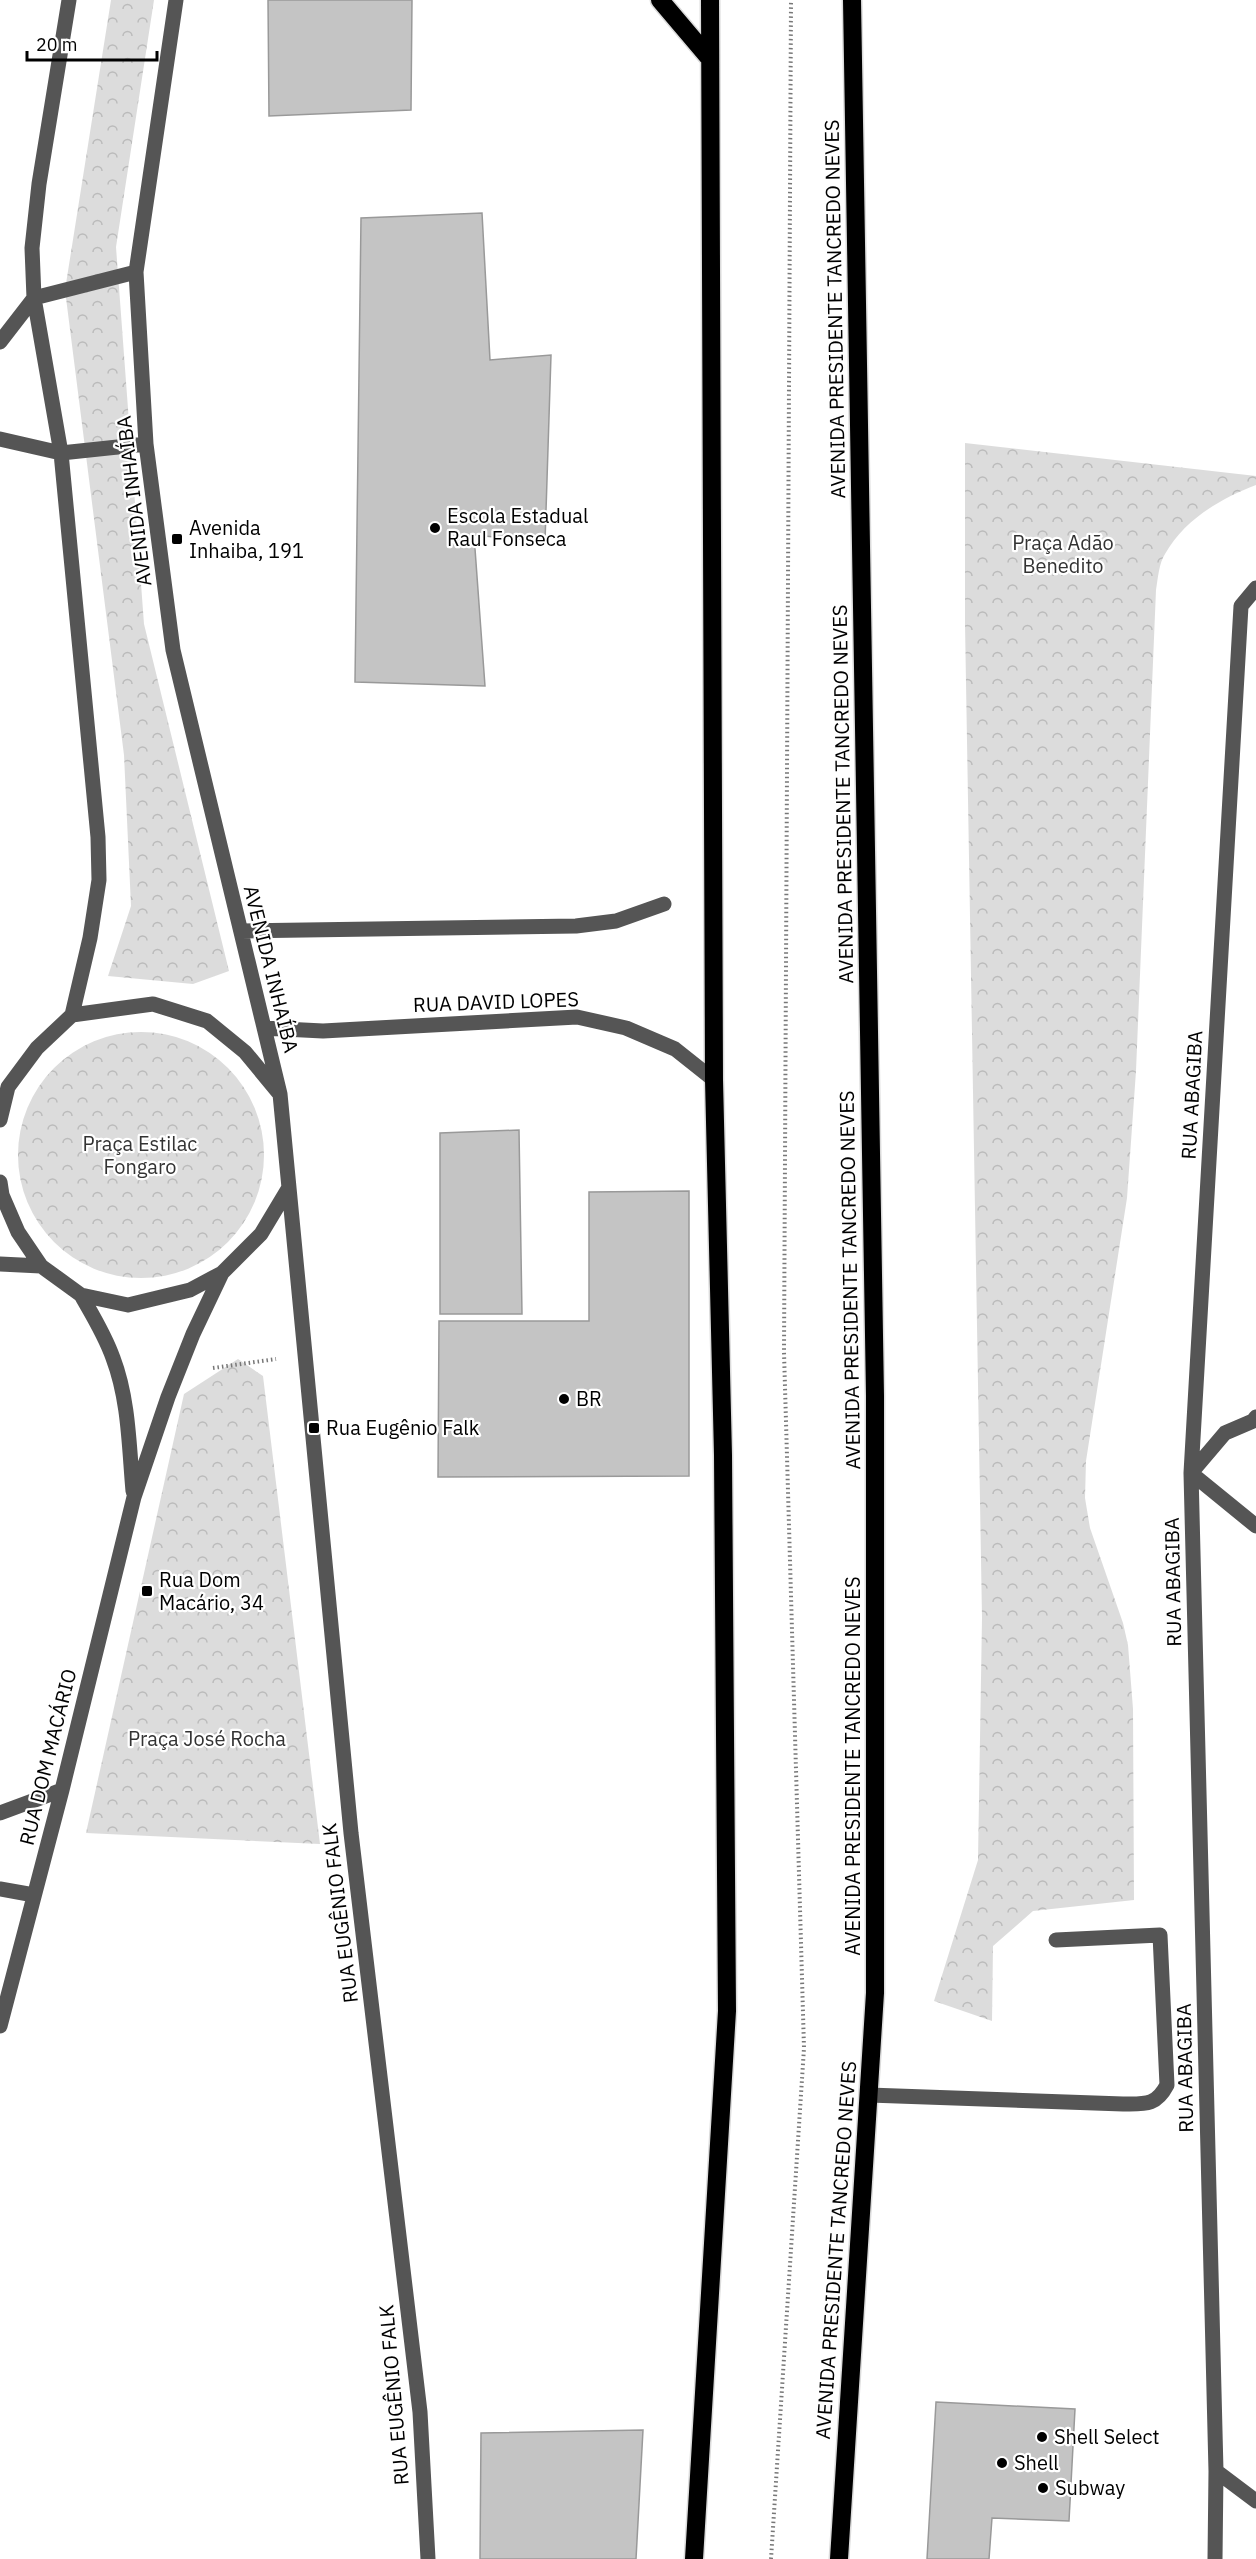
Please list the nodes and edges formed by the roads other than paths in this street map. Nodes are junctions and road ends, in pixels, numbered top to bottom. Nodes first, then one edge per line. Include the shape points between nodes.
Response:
1 (69, 0) edge
2 (176, 0) edge
3 (660, 0) edge
4 (710, 0) edge
5 (852, 0) edge
6 (710, 59) junction
7 (136, 272) junction
8 (34, 298) junction
9 (0, 342) edge
10 (0, 439) edge
11 (146, 444) junction
12 (61, 453) junction
13 (1256, 588) edge
14 (664, 904) dead end
15 (242, 932) junction
16 (72, 1015) junction
17 (264, 1028) junction
18 (714, 1080) junction
19 (4, 1090) edge
20 (280, 1094) junction
21 (0, 1120) edge
22 (0, 1182) edge
23 (288, 1190) junction
24 (0, 1264) edge
25 (41, 1266) junction
26 (222, 1273) junction
27 (81, 1295) junction
28 (1256, 1417) edge
29 (1191, 1473) junction
30 (134, 1497) junction
31 (1256, 1526) edge
32 (62, 1790) junction
33 (0, 1813) edge
34 (0, 1889) edge
35 (34, 1895) junction
36 (1056, 1940) dead end
37 (0, 2026) edge
38 (869, 2095) junction
39 (1216, 2471) junction
40 (1256, 2501) edge
41 (428, 2559) edge
42 (694, 2559) edge
43 (839, 2559) edge
44 (1215, 2559) edge

1 - 8 street via 39,184 32,248
2 - 7 street, AVENIDA INHAÍBA
3 - 6 highway
4 - 6 highway
5 - 38 highway, AVENIDA PRESIDENTE TANCREDO NEVES via 875,1396 875,1993
6 - 18 highway
7 - 8 street
7 - 11 street, AVENIDA INHAÍBA
8 - 9 street
8 - 12 street
10 - 12 street
11 - 12 street
11 - 15 street, AVENIDA INHAÍBA via 173,650
12 - 16 street via 99,880
13 - 29 street, RUA ABAGIBA via 1241,606
14 - 15 street via 616,921 576,926
15 - 17 street, AVENIDA INHAÍBA
16 - 19 street via 37,1048
16 - 20 street via 153,1004 207,1022 245,1052
17 - 18 street, RUA DAVID LOPES via 323,1031 577,1017 626,1028 675,1049
17 - 20 street, AVENIDA INHAÍBA
18 - 42 highway via 723,1455 728,2012
19 - 21 street
20 - 23 street
22 - 25 street via 18,1232
23 - 26 street via 261,1234
23 - 41 street, RUA EUGÊNIO FALK via 351,1833 420,2412
24 - 25 street
25 - 27 street
26 - 27 street via 190,1290 128,1305
26 - 30 street, RUA DOM MACÁRIO via 193,1334
27 - 30 street, RUA DOM MACÁRIO via 114,1359 126,1407
28 - 29 street via 1225,1433
29 - 31 street
29 - 39 street, RUA ABAGIBA
30 - 32 street, RUA DOM MACÁRIO
32 - 33 street
32 - 35 street, RUA DOM MACÁRIO
34 - 35 street
35 - 37 street, RUA DOM MACÁRIO
36 - 38 street via 1160,1935 1167,2085 1160,2098 1145,2104 1123,2104
38 - 43 highway, AVENIDA PRESIDENTE TANCREDO NEVES
39 - 40 street
39 - 44 street, RUA ABAGIBA

